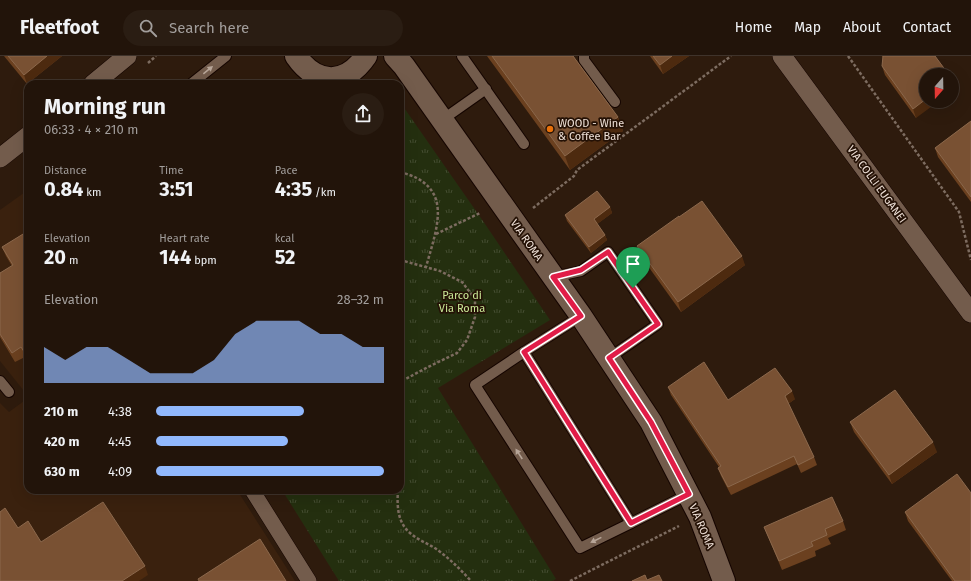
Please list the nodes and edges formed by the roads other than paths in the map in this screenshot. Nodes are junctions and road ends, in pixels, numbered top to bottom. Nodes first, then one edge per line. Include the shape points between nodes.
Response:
1 (127, 56) edge
2 (226, 56) edge
3 (296, 56) edge
4 (366, 56) edge
5 (395, 56) edge
6 (462, 56) edge
7 (584, 56) edge
8 (782, 56) edge
9 (98, 80) edge
10 (196, 80) edge
11 (486, 89) junction
12 (614, 102) dead end
13 (442, 120) junction
14 (24, 140) edge
15 (524, 144) dead end
16 (0, 158) edge
17 (553, 277) junction
18 (971, 313) edge
19 (581, 316) junction
20 (524, 352) junction
21 (609, 358) junction
22 (0, 381) edge
23 (9, 392) dead end
24 (255, 494) edge
25 (689, 494) junction
26 (631, 523) junction
27 (309, 581) edge
28 (724, 581) edge

1 - 9 street
10 -> 2 lane
3 - 4 main road via 308,70 318,76 329,78 341,77 352,72
5 - 13 main road, VIA ROMA
6 - 11 lane
7 - 12 lane via 584,60
8 - 18 street, VIA COLLI EUGANEI
11 - 13 lane
11 - 15 lane
13 - 17 main road, VIA ROMA
14 - 16 street
17 - 19 main road, VIA ROMA
17 - 21 lane via 581,270 608,252 658,324
19 - 20 lane
19 - 21 main road, VIA ROMA
20 - 26 lane
26 -> 20 lane via 580,548 475,386
21 - 25 main road, VIA ROMA via 651,422
22 - 23 lane
24 - 27 street
25 - 26 lane
25 - 28 main road, VIA ROMA

